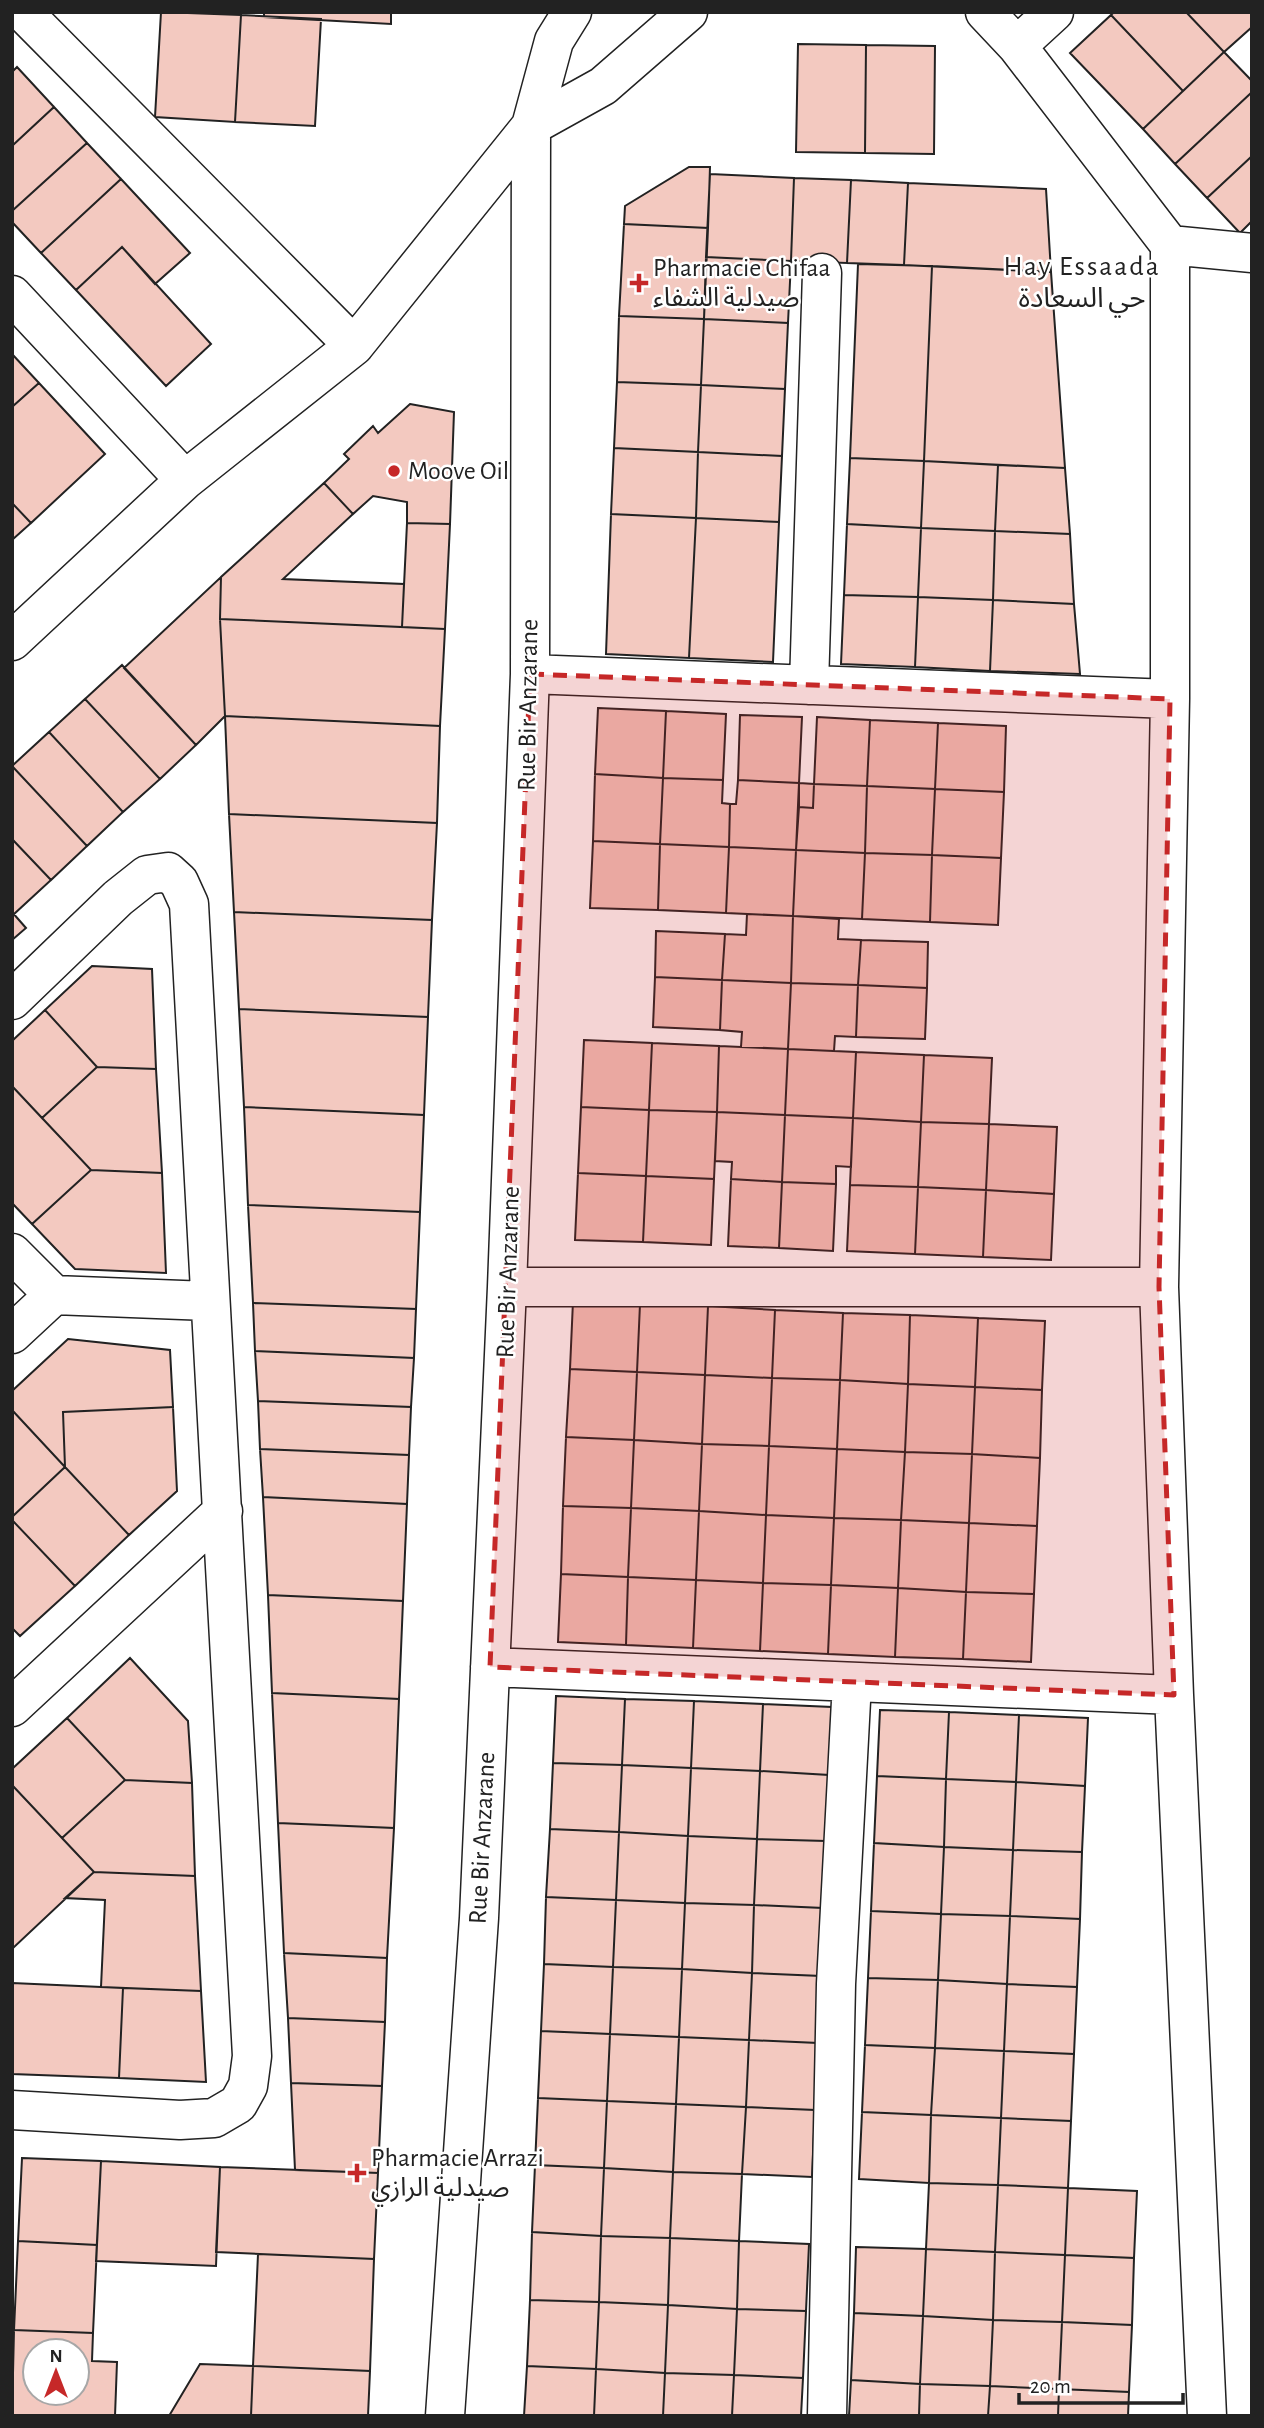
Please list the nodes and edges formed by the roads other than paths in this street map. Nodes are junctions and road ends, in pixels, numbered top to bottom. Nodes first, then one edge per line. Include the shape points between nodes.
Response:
1 (23, 12) edge
2 (572, 12) edge
3 (688, 12) edge
4 (985, 12) edge
5 (1055, 12) edge
6 (1017, 46) junction
7 (531, 127) junction
8 (1170, 245) junction
9 (1252, 253) edge
10 (822, 273) dead end
11 (12, 295) edge
12 (354, 346) junction
13 (185, 480) junction
14 (12, 641) edge
15 (530, 674) junction
16 (808, 685) junction
17 (1170, 699) junction
18 (12, 1000) edge
19 (12, 1253) edge
20 (507, 1287) junction
21 (1159, 1287) junction
22 (54, 1295) junction
23 (208, 1301) junction
24 (12, 1334) edge
25 (223, 1511) junction
26 (490, 1667) junction
27 (852, 1682) junction
28 (1174, 1695) junction
29 (12, 1707) edge
30 (12, 2110) edge
31 (444, 2416) edge
32 (827, 2416) edge
33 (1207, 2416) edge

1 - 12 street
2 - 7 street via 554,40
3 - 7 street via 603,86
4 - 6 street
5 - 6 street
6 - 8 street
7 - 12 street
7 - 15 street, Rue Bir Anzarane
8 - 9 street
8 - 17 street
10 - 16 street
11 - 13 street
12 - 13 street
13 - 14 street
15 - 16 street
15 - 20 street, Rue Bir Anzarane
16 - 17 street
17 - 21 street
18 - 23 street via 147,875 168,872 179,882 189,904
19 - 22 street
20 - 21 street
20 - 26 street, Rue Bir Anzarane
21 - 28 street
22 - 23 street
22 - 24 street
23 - 25 street
25 - 29 street
25 - 30 street via 252,2056 248,2085 238,2104 214,2119
26 - 27 street
26 - 31 street, Rue Bir Anzarane via 479,1918
27 - 28 street
27 - 32 street via 836,1984
28 - 33 street

